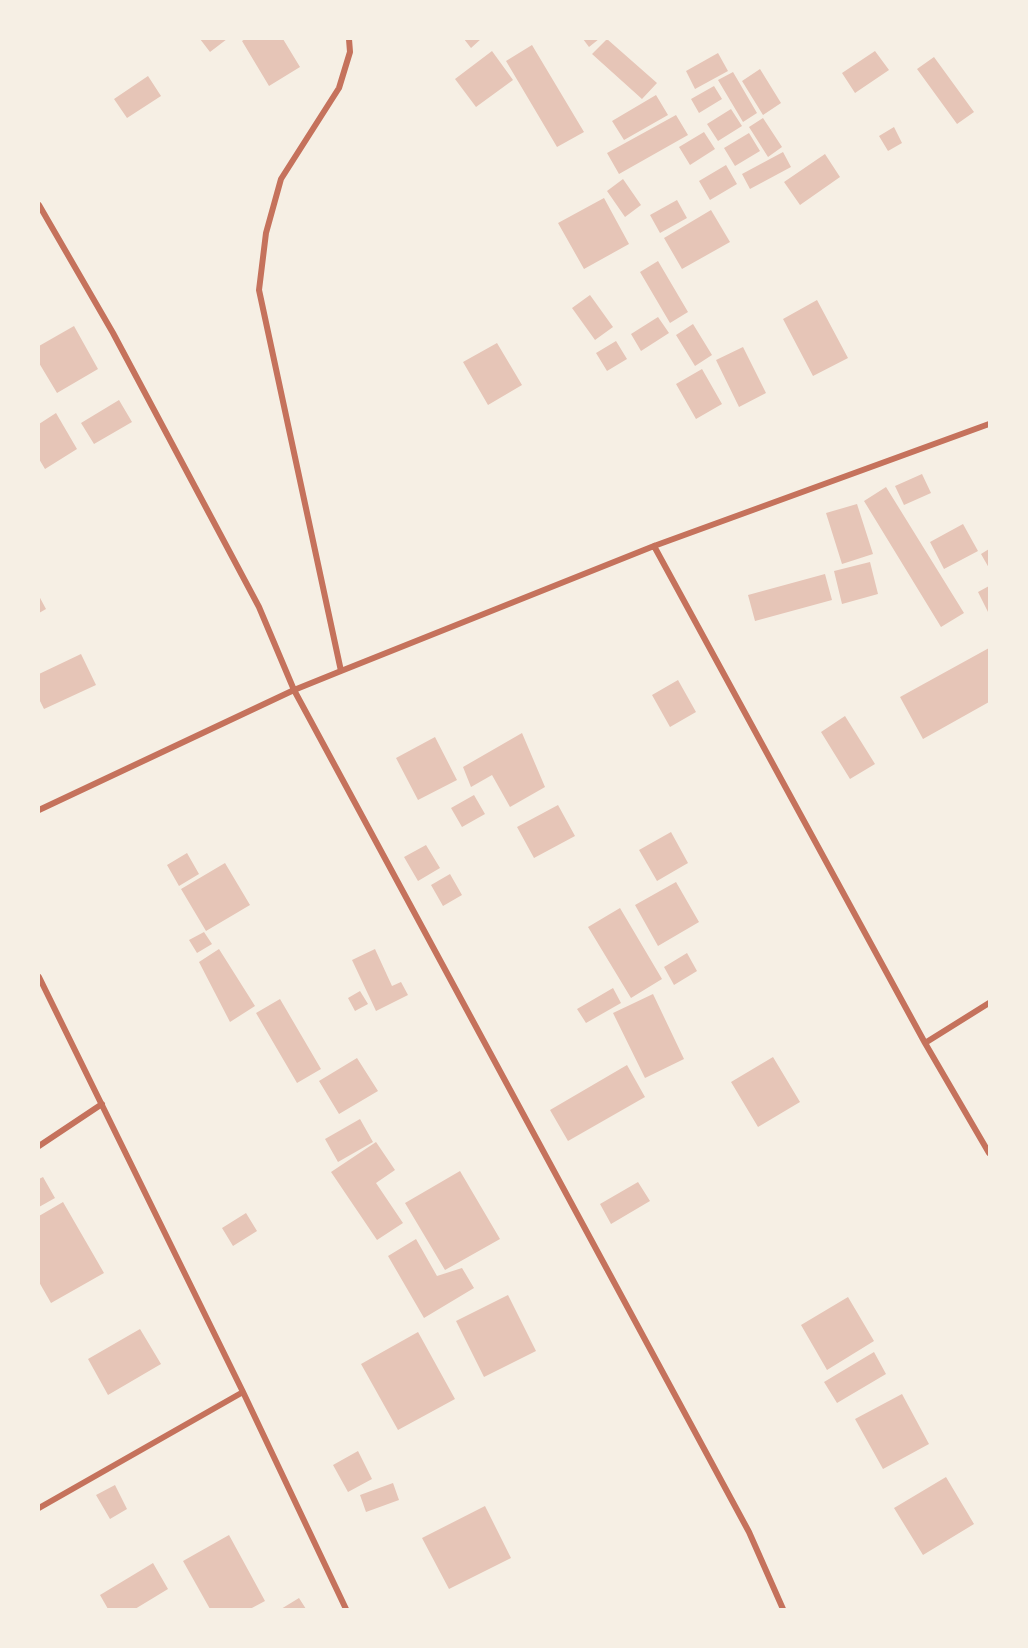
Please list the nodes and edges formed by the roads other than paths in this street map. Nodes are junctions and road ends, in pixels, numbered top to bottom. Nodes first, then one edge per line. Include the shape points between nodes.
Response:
1 (349, 39) edge
2 (39, 205) edge
3 (989, 424) edge
4 (654, 546) junction
5 (341, 671) junction
6 (294, 690) junction
7 (39, 810) edge
8 (39, 977) edge
9 (989, 1003) edge
10 (925, 1043) junction
11 (102, 1104) junction
12 (39, 1146) edge
13 (989, 1153) edge
14 (243, 1392) junction
15 (39, 1508) edge
16 (346, 1609) edge
17 (783, 1609) edge

1 - 5 street via 350,52 339,88 282,179 266,233 259,290
2 - 6 street via 113,333 259,607
3 - 4 street
4 - 5 street
4 - 10 street
5 - 6 street
6 - 7 street
6 - 17 street via 749,1532
8 - 11 street
9 - 10 street
10 - 13 street
11 - 12 street
11 - 14 street
14 - 15 street
14 - 16 street

